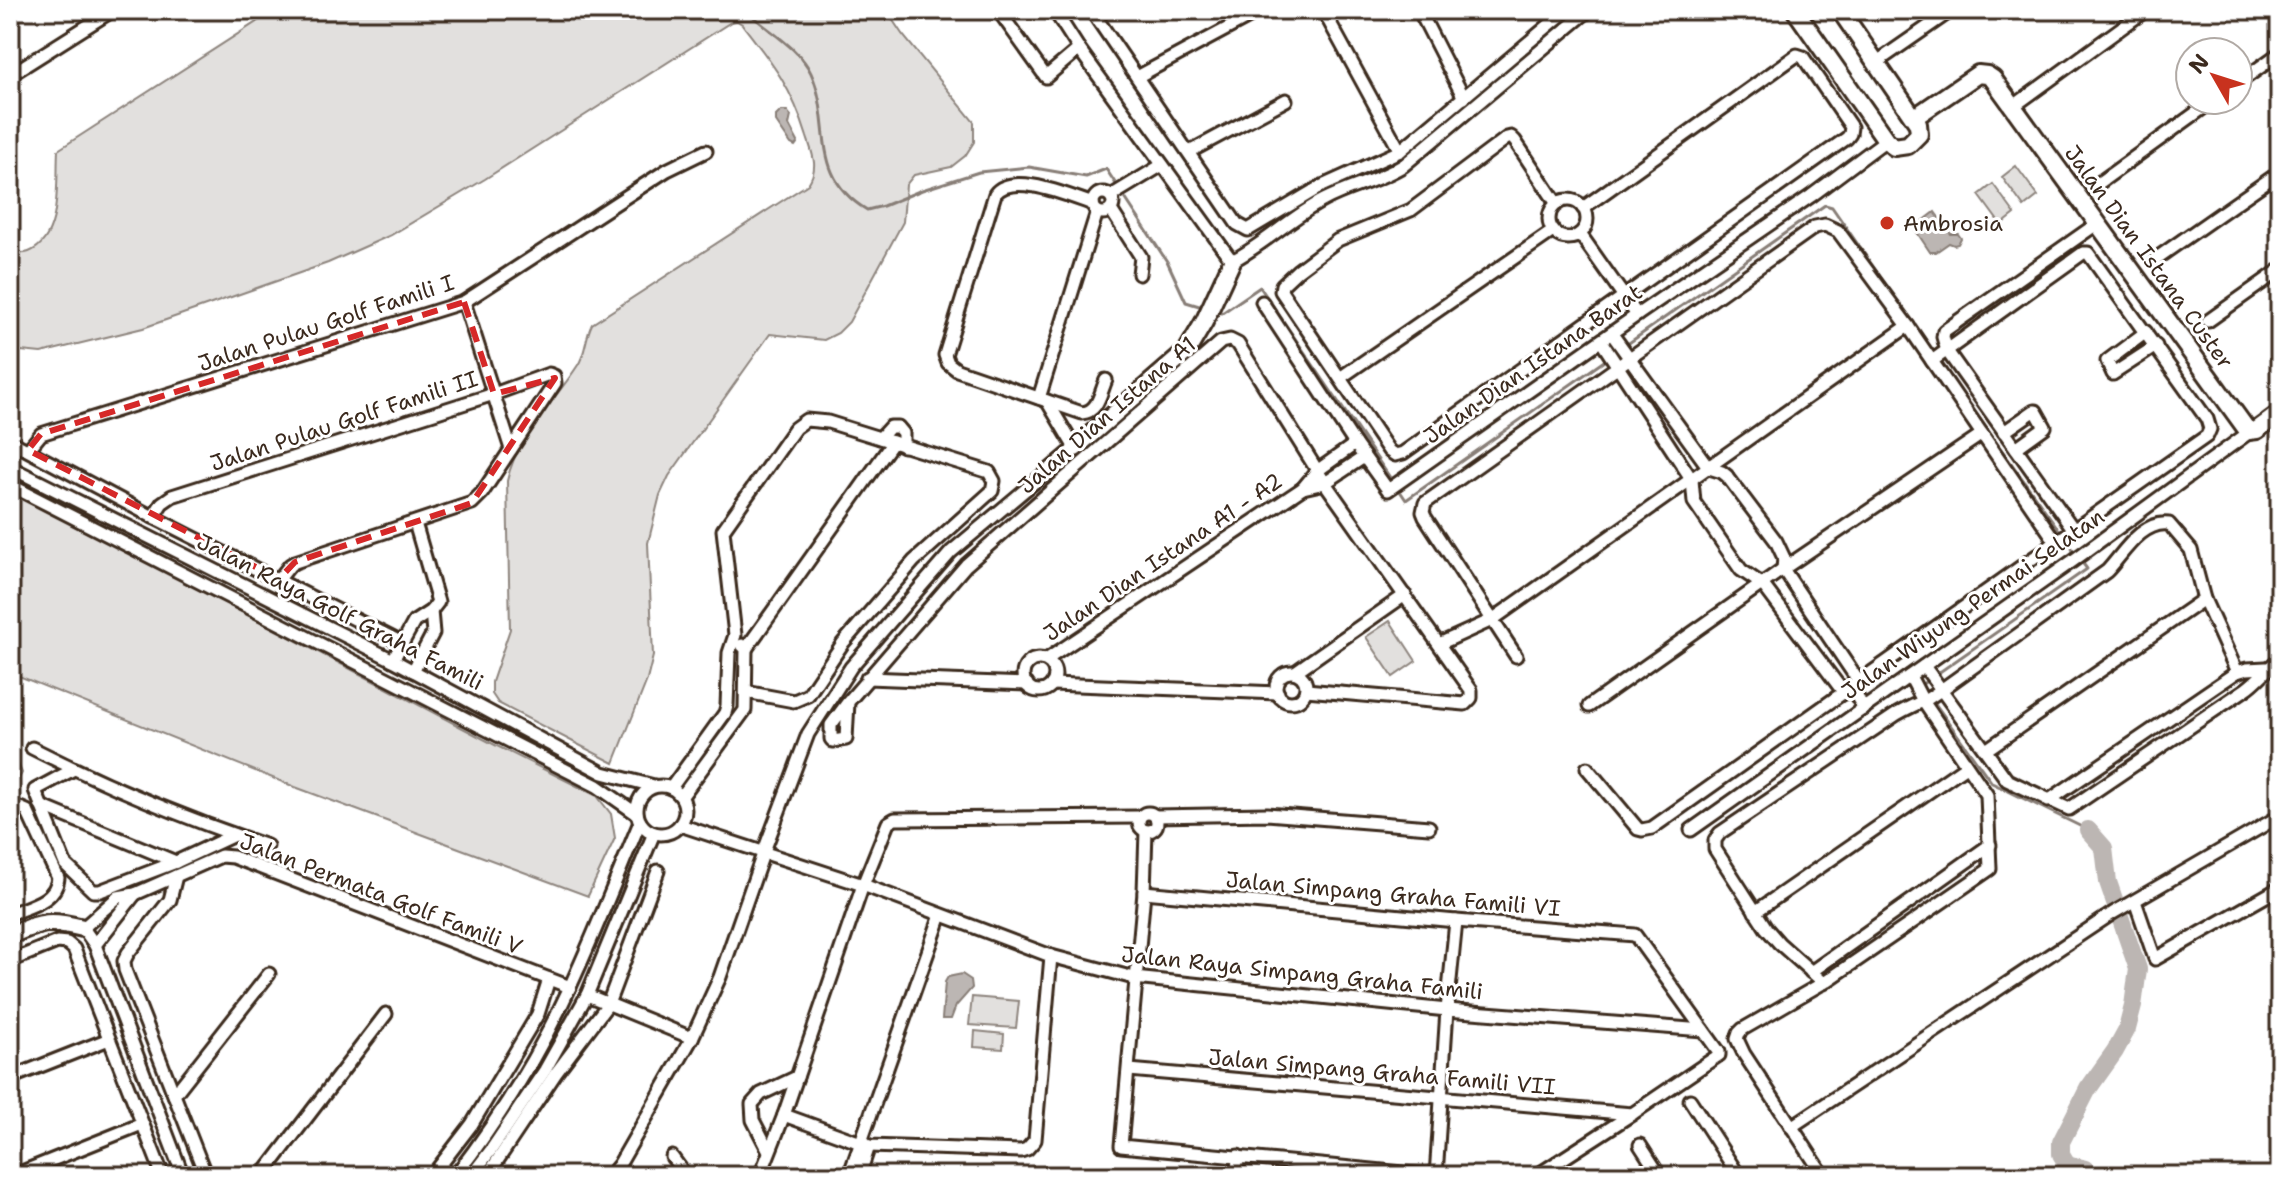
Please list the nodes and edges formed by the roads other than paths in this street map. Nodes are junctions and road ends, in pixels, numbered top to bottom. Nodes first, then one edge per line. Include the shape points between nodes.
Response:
1 (113, 10) edge
2 (998, 10) edge
3 (1054, 10) edge
4 (1091, 10) edge
5 (1262, 10) edge
6 (1323, 10) edge
7 (1419, 10) edge
8 (1567, 10) edge
9 (1589, 10) edge
10 (1795, 10) edge
11 (1840, 10) edge
12 (1952, 10) edge
13 (2146, 10) edge
14 (1079, 49) junction
15 (2280, 53) edge
16 (1877, 62) junction
17 (2254, 72) edge
18 (10, 75) edge
19 (1137, 77) junction
20 (1464, 98) junction
21 (1286, 100) dead end
22 (2014, 106) junction
23 (2192, 116) edge
24 (1915, 117) junction
25 (1886, 140) junction
26 (706, 151) dead end
27 (1400, 151) junction
28 (1189, 152) junction
29 (1162, 165) junction
30 (2280, 172) edge
31 (2099, 183) dead end
32 (1112, 195) junction
33 (1557, 204) junction
34 (1095, 208) junction
35 (1583, 208) junction
36 (1111, 210) junction
37 (2098, 223) junction
38 (1553, 231) junction
39 (1580, 234) junction
40 (2157, 258) dead end
41 (1232, 261) junction
42 (2280, 270) edge
43 (1139, 274) dead end
44 (1623, 297) junction
45 (464, 302) junction
46 (1262, 302) dead end
47 (1637, 315) junction
48 (2208, 321) dead end
49 (1908, 326) junction
50 (2146, 332) junction
51 (1614, 337) junction
52 (1602, 344) junction
53 (2156, 346) junction
54 (1940, 356) junction
55 (1628, 357) junction
56 (1616, 365) junction
57 (1340, 378) junction
58 (1106, 380) dead end
59 (494, 394) junction
60 (1043, 400) junction
61 (2280, 413) edge
62 (2251, 431) junction
63 (2004, 432) junction
64 (1982, 434) junction
65 (10, 441) edge
66 (898, 444) junction
67 (1355, 444) junction
68 (1075, 448) junction
69 (2016, 448) junction
70 (511, 449) junction
71 (28, 450) junction
72 (1364, 457) junction
73 (10, 467) edge
74 (1709, 468) junction
75 (1317, 471) junction
76 (1692, 480) junction
77 (1325, 483) junction
78 (10, 485) edge
79 (1303, 488) junction
80 (153, 517) junction
81 (415, 523) junction
82 (2066, 536) junction
83 (1783, 569) junction
84 (279, 579) junction
85 (1763, 585) junction
86 (1405, 595) junction
87 (2204, 599) junction
88 (431, 611) junction
89 (1492, 620) junction
90 (735, 635) junction
91 (402, 643) junction
92 (1439, 644) junction
93 (746, 649) junction
94 (729, 653) junction
95 (1516, 656) dead end
96 (2280, 659) edge
97 (393, 660) junction
98 (1046, 660) junction
99 (1926, 668) junction
100 (2266, 668) junction
101 (413, 671) junction
102 (1295, 672) junction
103 (2237, 672) junction
104 (1910, 676) junction
105 (867, 678) junction
106 (1027, 684) junction
107 (1052, 684) junction
108 (1852, 688) junction
109 (1939, 689) junction
110 (1306, 690) junction
111 (746, 692) junction
112 (1278, 693) junction
113 (1924, 701) junction
114 (848, 702) dead end
115 (1589, 706) dead end
116 (1864, 709) junction
117 (32, 748) dead end
118 (1986, 750) junction
119 (1966, 766) junction
120 (1587, 768) dead end
121 (74, 769) junction
122 (654, 786) junction
123 (671, 788) junction
124 (682, 796) junction
125 (2048, 801) junction
126 (41, 806) junction
127 (10, 812) edge
128 (1155, 816) junction
129 (2280, 816) edge
130 (1140, 817) junction
131 (638, 818) junction
132 (680, 825) junction
133 (1429, 827) dead end
134 (1691, 830) dead end
135 (1146, 831) junction
136 (654, 833) junction
137 (234, 835) junction
138 (1990, 845) junction
139 (267, 846) dead end
140 (764, 851) junction
141 (176, 862) junction
142 (658, 871) dead end
143 (176, 876) junction
144 (863, 885) junction
145 (2280, 888) edge
146 (93, 891) junction
147 (1144, 892) junction
148 (135, 894) junction
149 (2130, 903) junction
150 (100, 912) junction
151 (1755, 912) junction
152 (10, 914) edge
153 (941, 915) junction
154 (1456, 921) junction
155 (83, 928) junction
156 (10, 935) edge
157 (95, 945) junction
158 (1051, 956) junction
159 (10, 961) edge
160 (1811, 972) junction
161 (269, 974) dead end
162 (1134, 978) junction
163 (549, 979) junction
164 (1825, 982) junction
165 (570, 987) junction
166 (587, 995) junction
167 (608, 1004) junction
168 (1447, 1010) junction
169 (386, 1014) dead end
170 (1703, 1030) junction
171 (692, 1038) junction
172 (109, 1039) junction
173 (1129, 1070) junction
174 (797, 1077) junction
175 (10, 1078) edge
176 (174, 1095) junction
177 (1441, 1096) junction
178 (1690, 1100) dead end
179 (1632, 1114) junction
180 (784, 1115) junction
181 (142, 1124) junction
182 (1791, 1127) junction
183 (864, 1145) junction
184 (1640, 1145) dead end
185 (769, 1151) junction
186 (1238, 1156) junction
187 (672, 1157) dead end
188 (12, 1176) edge
189 (163, 1176) edge
190 (183, 1176) edge
191 (206, 1176) edge
192 (262, 1176) edge
193 (432, 1176) edge
194 (455, 1176) edge
195 (471, 1176) edge
196 (487, 1176) edge
197 (610, 1176) edge
198 (686, 1176) edge
199 (760, 1176) edge
200 (849, 1176) edge
201 (859, 1176) edge
202 (1237, 1176) edge
203 (1436, 1176) edge
204 (1536, 1176) edge
205 (1660, 1176) edge
206 (1739, 1176) edge
207 (1824, 1176) edge

1 - 18 street
2 - 14 street via 1046,77
3 - 14 street
4 - 19 street
5 - 19 street
6 - 27 street
7 - 20 street
8 - 20 street
9 - 41 street via 1404,165 1328,198
10 - 25 street
11 - 16 street
12 - 16 street
13 - 22 street
14 - 29 street
15 - 17 street
16 - 24 street
19 - 28 street
20 - 27 street
21 - 28 street
22 - 24 street, Jalan Dian Istana Custer via 1993,79 1978,74
22 - 37 street, Jalan Dian Istana Custer
23 - 31 street, Jalan Dian Istana Custer
24 - 25 street via 1920,129 1913,142 1897,148
25 - 47 street, Jalan Dian Istana Barat
26 - 45 street, Jalan Pulau Golf Famili I via 667,170
27 - 28 street via 1320,187 1248,230 1237,224
29 - 32 street
29 - 41 street
30 - 40 street, Jalan Dian Istana Custer
32 - 34 street via 1097,195
32 - 36 street
33 - 35 street via 1571,201
33 - 38 street via 1550,217
33 - 57 street via 1515,141 1507,138 1411,210 1338,240 1298,270 1281,291
34 - 36 street via 1102,214
34 - 60 street
34 - 60 street via 1029,185 998,189 947,346 948,363 957,370
35 - 39 street via 1587,222
35 - 44 street via 1797,55 1851,127 1847,138
36 - 43 street via 1141,257
37 - 54 street via 1944,331
37 - 62 street, Jalan Dian Istana Custer
38 - 39 street via 1566,238
38 - 57 street
39 - 44 street
41 - 68 street via 1187,351
42 - 48 street, Jalan Dian Istana Custer
44 - 47 street
44 - 57 street via 1403,453 1389,451
45 - 59 street
45 - 71 street, Jalan Pulau Golf Famili I via 41,434
46 - 67 street, Jalan Dian Istana Barat
47 - 51 street, Jalan Dian Istana Barat
49 - 54 street
49 - 55 street via 1838,231 1825,225
49 - 74 street
50 - 53 street, Jalan Dian Istana Custer
50 - 53 street via 2107,362 2113,374
50 - 54 street, Jalan Dian Istana Custer via 2085,252
51 - 52 street, Jalan Dian Istana Barat
51 - 55 street
52 - 56 street
52 - 72 street, Jalan Dian Istana Barat via 1388,490
53 - 82 street, Jalan Dian Istana Custer via 2207,419 2209,433
54 - 63 street
54 - 64 street
55 - 56 street
55 - 74 street
56 - 76 street
56 - 89 street via 1425,503 1425,517
58 - 60 street via 1089,413
59 - 70 street
59 - 70 street, Jalan Pulau Golf Famili II via 554,376 555,383
59 - 80 street, Jalan Pulau Golf Famili II via 172,496
60 - 68 street
61 - 62 street, Jalan Wiyung Permai Selatan
62 - 99 street, Jalan Wiyung Permai Selatan
63 - 69 street
63 - 69 street via 2036,411 2045,427
64 - 82 street
64 - 83 street
65 - 71 street
66 - 90 street via 903,433 898,427 890,427 880,438 828,422 799,424 723,530
66 - 93 street
66 - 111 street via 989,472 992,491 893,583 808,695 794,701
67 - 72 street, Jalan Dian Istana Barat
67 - 75 street, Jalan Dian Istana A1 - A2
68 - 140 street via 951,552 851,667 808,734
69 - 82 street
70 - 81 street via 472,503
71 - 80 street
72 - 77 street, Jalan Dian Istana A1 - A2
73 - 97 street, Jalan Raya Golf Graha Famili
74 - 76 street
74 - 83 street via 1727,476 1776,541
75 - 77 street, Jalan Dian Istana A1
75 - 79 street, Jalan Dian Istana A1 - A2
75 - 105 street, Jalan Dian Istana A1 via 1238,344 1221,342 966,565
76 - 85 street via 1694,502 1741,570
76 - 89 street
77 - 79 street, Jalan Dian Istana A1 - A2
77 - 86 street, Jalan Dian Istana A1
78 - 131 street, Jalan Raya Golf Graha Famili via 597,786
79 - 98 street, Jalan Dian Istana A1 - A2
80 - 84 street
81 - 84 street via 295,562
81 - 88 street via 438,602
82 - 108 street
83 - 85 street
83 - 108 street
84 - 91 street
85 - 108 street
85 - 115 street
86 - 92 street, Jalan Dian Istana A1
86 - 102 street
87 - 103 street
87 - 109 street via 2191,550 2169,524 2155,525 2125,548 2107,571
87 - 118 street
88 - 91 street via 414,622
88 - 101 street via 433,633
89 - 92 street
89 - 95 street
90 - 93 street
90 - 94 street
91 - 97 street
92 - 110 street, Jalan Dian Istana A1 via 1471,690 1465,704
93 - 94 street
93 - 111 street
94 - 123 street via 725,713
96 - 100 street
97 - 101 street, Jalan Raya Golf Graha Famili
98 - 106 street via 1027,665
98 - 107 street via 1054,668
99 - 104 street, Jalan Wiyung Permai Selatan
99 - 109 street
100 - 103 street
100 - 125 street via 2246,689 2071,809
101 - 122 street, Jalan Raya Golf Graha Famili via 603,773
102 - 110 street via 1304,679
102 - 112 street via 1280,677
103 - 125 street
104 - 113 street
104 - 116 street, Jalan Wiyung Permai Selatan
105 - 106 street
105 - 114 street, Jalan Dian Istana A1
106 - 107 street via 1042,690
107 - 112 street
108 - 116 street
108 - 120 street via 1647,830 1638,829
109 - 113 street
109 - 118 street
110 - 112 street via 1292,701
111 - 124 street via 742,716
113 - 119 street
113 - 151 street via 1717,836 1715,849
116 - 134 street, Jalan Wiyung Permai Selatan
117 - 121 street
118 - 125 street via 2007,780
119 - 138 street via 1987,795
119 - 151 street
121 - 126 street via 35,790
121 - 137 street
122 - 123 street
122 - 131 street via 643,794
123 - 124 street
124 - 132 street via 685,811
126 - 141 street
126 - 146 street via 65,864
127 - 152 street via 27,811 58,883 49,897
128 - 130 street
128 - 133 street via 1267,814
128 - 135 street via 1156,827
129 - 149 street
130 - 135 street via 1138,823
130 - 144 street via 895,819 885,829
131 - 136 street
131 - 165 street
132 - 136 street via 668,833
132 - 140 street, Jalan Raya Simpang Graha Famili
135 - 147 street
136 - 166 street
137 - 139 street
137 - 141 street
138 - 160 street
138 - 164 street via 1990,870
140 - 144 street, Jalan Raya Simpang Graha Famili
140 - 171 street via 720,977
141 - 146 street
142 - 167 street
143 - 148 street, Jalan Permata Golf Famili V
143 - 163 street, Jalan Permata Golf Famili V via 221,856 233,857
143 - 176 street via 170,900 124,961
144 - 153 street, Jalan Raya Simpang Graha Famili
144 - 174 street
145 - 149 street via 2155,959
146 - 150 street
147 - 154 street, Jalan Simpang Graha Famili VI
147 - 162 street
148 - 150 street, Jalan Permata Golf Famili V via 118,897
148 - 157 street, Jalan Permata Golf Famili V
149 - 182 street
150 - 155 street, Jalan Permata Golf Famili V
151 - 160 street
153 - 158 street, Jalan Raya Simpang Graha Famili
153 - 183 street
154 - 168 street
154 - 170 street, Jalan Simpang Graha Famili VI via 1631,933
155 - 156 street via 43,922
155 - 157 street
157 - 190 street
158 - 162 street, Jalan Raya Simpang Graha Famili
158 - 183 street via 1032,1145 1021,1151
159 - 172 street via 67,943 74,949
160 - 164 street
161 - 176 street
162 - 168 street, Jalan Raya Simpang Graha Famili
162 - 173 street
163 - 165 street, Jalan Permata Golf Famili V
163 - 193 street via 538,1014 472,1124
164 - 182 street via 1743,1029 1737,1039
165 - 194 street via 540,1046
166 - 167 street
166 - 195 street via 545,1070
167 - 171 street
167 - 196 street
168 - 170 street, Jalan Raya Simpang Graha Famili
168 - 177 street
169 - 192 street
170 - 179 street via 1719,1056
171 - 197 street
172 - 175 street
172 - 181 street
173 - 177 street, Jalan Simpang Graha Famili VII
173 - 186 street via 1123,1148
174 - 180 street
174 - 185 street via 752,1104 753,1120
176 - 191 street
177 - 179 street, Jalan Simpang Graha Famili VII
177 - 203 street
178 - 206 street
179 - 204 street
180 - 183 street
180 - 185 street
181 - 188 street
181 - 189 street
182 - 207 street
183 - 200 street
183 - 201 street
184 - 205 street
185 - 199 street
186 - 202 street
186 - 203 street
187 - 198 street

